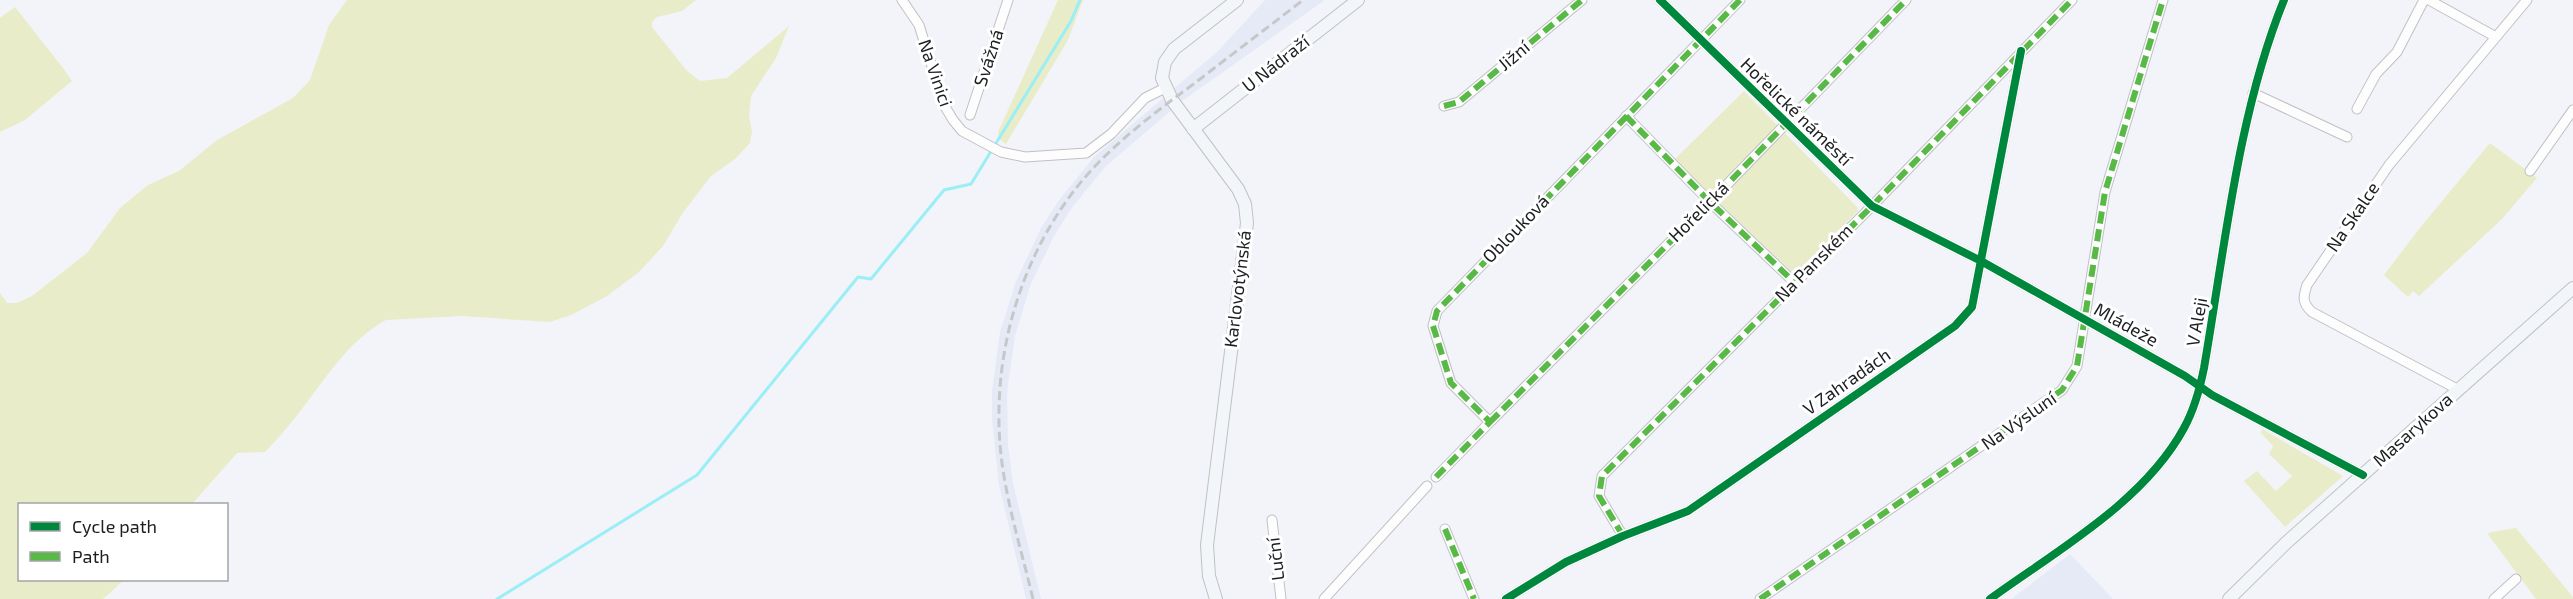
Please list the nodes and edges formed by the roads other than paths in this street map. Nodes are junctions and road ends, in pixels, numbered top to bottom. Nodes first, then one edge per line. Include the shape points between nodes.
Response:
1 (902, 0) edge
2 (1008, 0) edge
3 (1237, 0) edge
4 (1358, 0) edge
5 (1582, 0) edge
6 (1660, 0) edge
7 (1740, 0) edge
8 (1906, 0) edge
9 (2072, 0) edge
10 (2163, 0) edge
11 (2284, 0) edge
12 (2424, 0) edge
13 (2429, 0) edge
14 (2527, 0) edge
15 (2496, 37) junction
16 (1700, 39) junction
17 (2021, 51) junction
18 (1165, 88) junction
19 (2253, 93) junction
20 (1444, 106) dead end
21 (2357, 109) dead end
22 (2573, 111) edge
23 (970, 115) dead end
24 (1626, 116) junction
25 (1786, 122) junction
26 (1193, 129) junction
27 (2347, 137) dead end
28 (2530, 171) dead end
29 (1710, 202) junction
30 (1872, 206) junction
31 (1981, 261) junction
32 (1794, 282) junction
33 (2573, 288) edge
34 (2086, 320) junction
35 (2200, 386) junction
36 (2459, 390) junction
37 (1490, 422) junction
38 (2363, 475) junction
39 (1436, 477) dead end
40 (1427, 486) dead end
41 (1272, 520) dead end
42 (1446, 529) dead end
43 (1623, 536) junction
44 (2516, 579) dead end
45 (1216, 599) edge
46 (1281, 599) edge
47 (1324, 599) edge
48 (1474, 599) edge
49 (1506, 599) edge
50 (1760, 599) edge
51 (1990, 599) edge
52 (2229, 599) edge
53 (2493, 599) edge

1 - 18 street, Na Vinici via 919,25 944,105 953,120 962,131 1001,152 1025,157 1086,153 1111,134 1145,98
2 - 23 street, Svážná
3 - 18 street via 1169,54 1162,74
4 - 26 street, U Nádraží
5 - 20 street, Jižní via 1459,102
6 - 16 street, Hořelické náměstí
7 - 16 street, Oblouková
8 - 25 street, Hořelická
9 - 17 street, Na Panském
10 - 34 street, Na Výsluní via 2105,192
11 - 19 street, V Aleji
12 - 21 street via 2397,52 2376,74
13 - 15 street
14 - 15 street, Na Skalce
15 - 36 street, Na Skalce via 2389,165 2307,285 2303,297 2312,312
16 - 24 street, Oblouková
16 - 25 street, Hořelické náměstí
17 - 30 street, Na Panském
17 - 31 street, V Zahradách
18 - 26 street, Karlovotýnská
19 - 27 street
19 - 35 street, V Aleji
22 - 28 street
24 - 29 street
24 - 37 street, Oblouková via 1437,311 1433,326 1451,382
25 - 29 street, Hořelická
25 - 30 street, Hořelické náměstí
26 - 45 street, Karlovotýnská via 1238,189 1247,223 1207,545 1209,576
29 - 32 street
29 - 37 street, Hořelická
30 - 31 street, Mládeže
30 - 32 street, Na Panském
31 - 34 street, Mládeže
31 - 43 street, V Zahradách via 1972,307 1954,326 1688,511
32 - 43 street, Na Panském via 1602,476 1599,495
33 - 36 street, Masarykova
34 - 35 street, Mládeže
34 - 50 street, Na Výsluní via 2077,366 2062,390
35 - 38 street, Mládeže
35 - 51 street, V Aleji via 2185,428 2164,458 2117,508
36 - 38 street, Masarykova
37 - 39 street
38 - 52 street, Masarykova
40 - 47 street
41 - 46 street, Luční
42 - 48 street
43 - 49 street, V Zahradách via 1566,562
44 - 53 street

